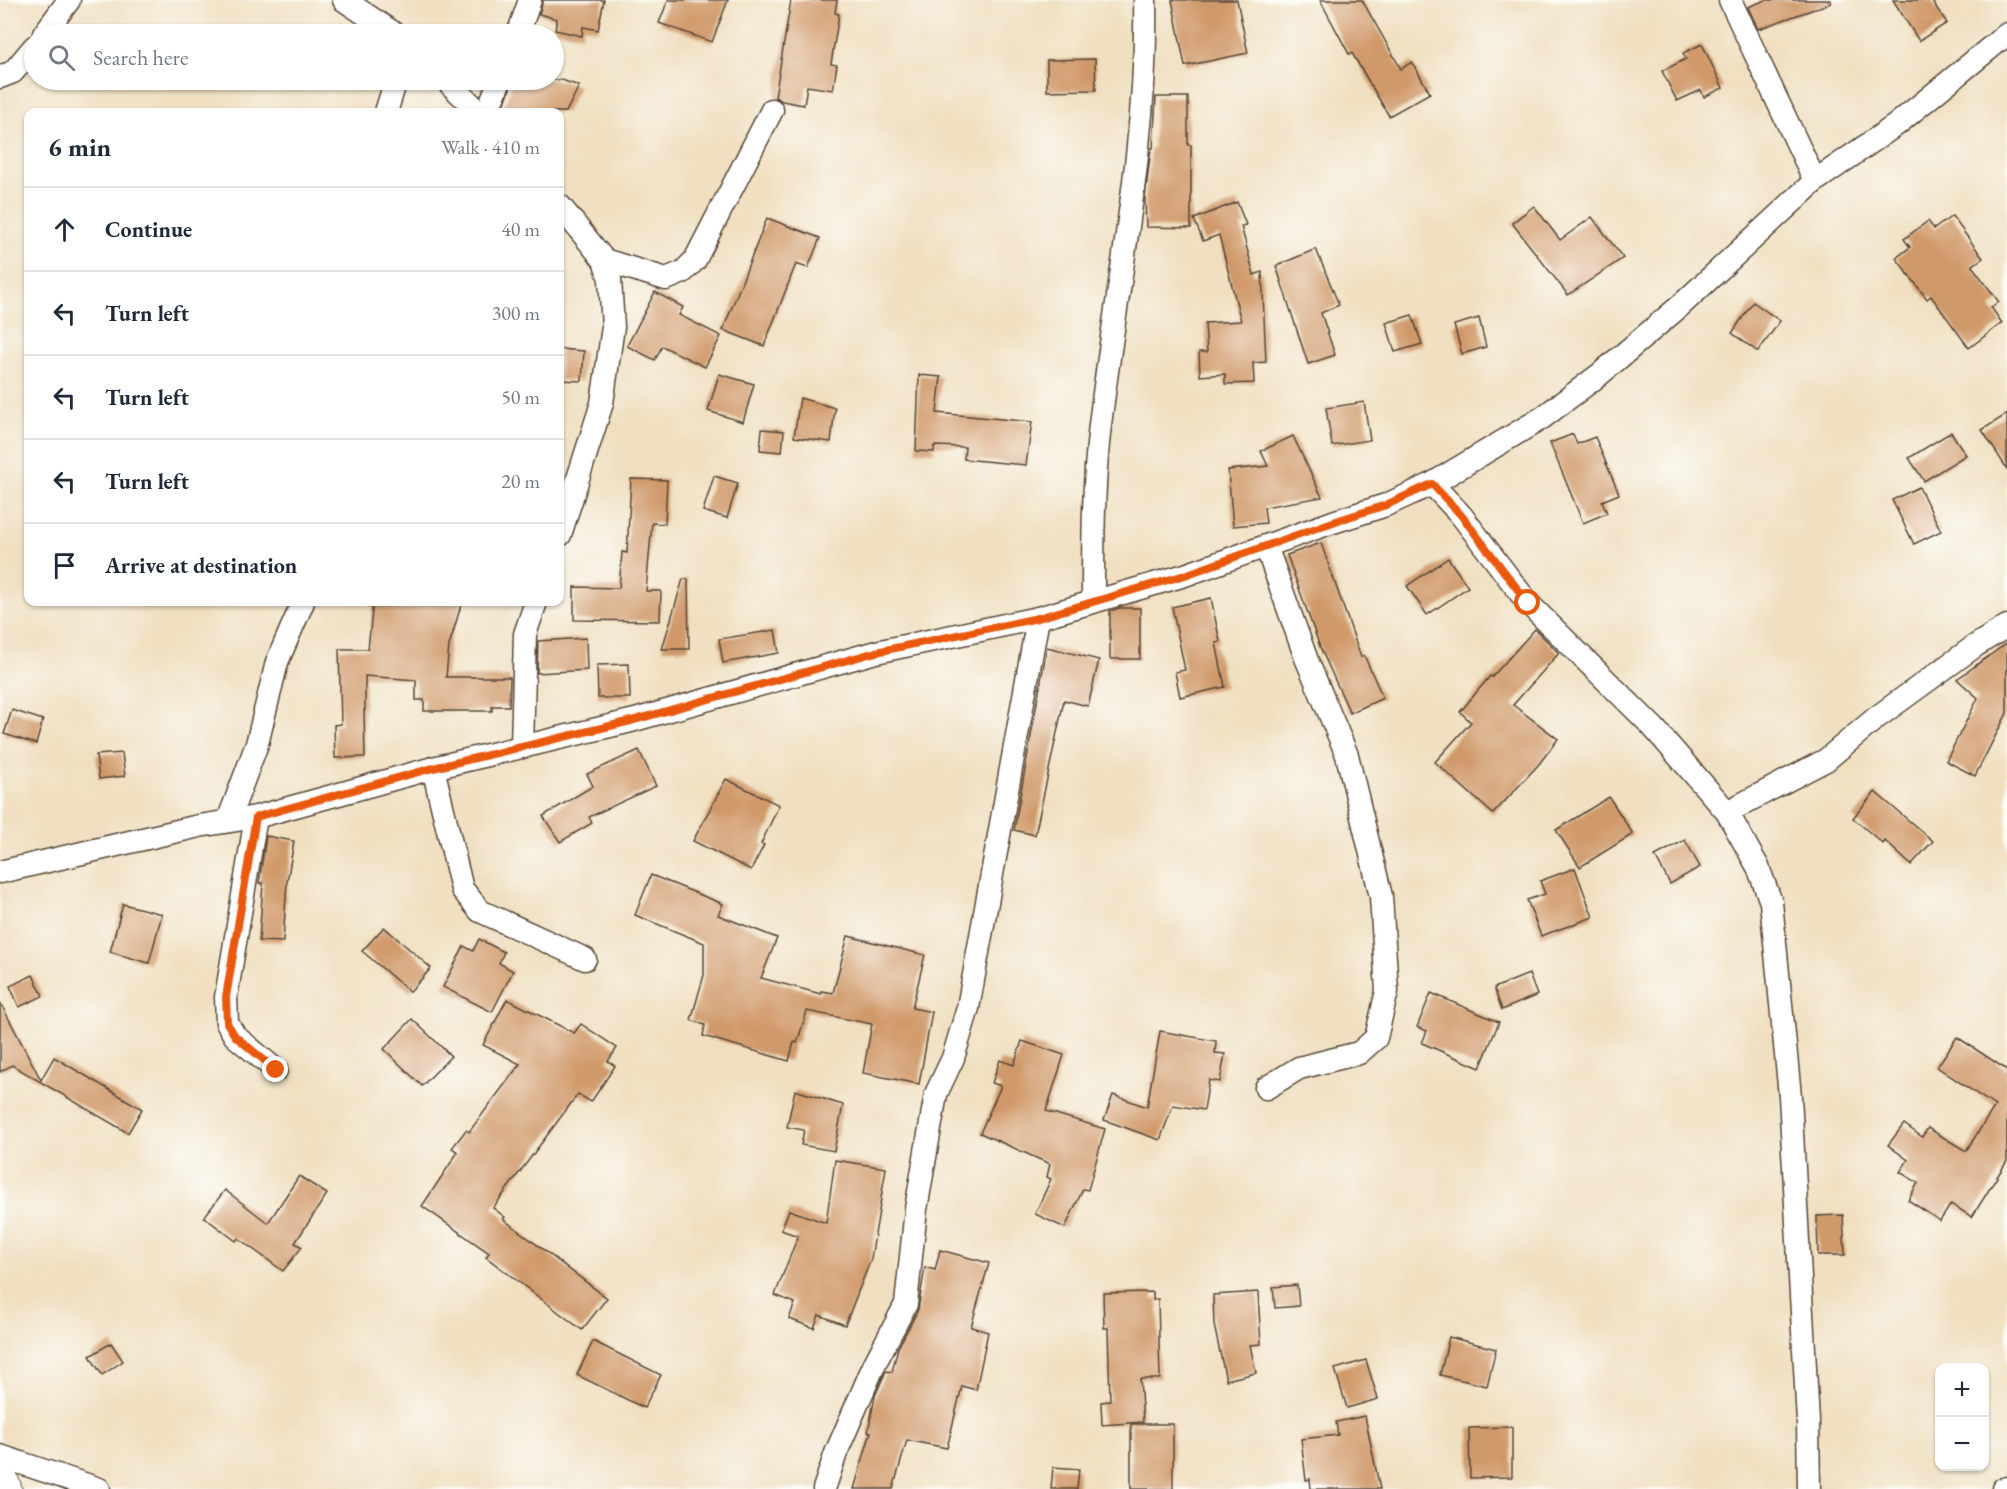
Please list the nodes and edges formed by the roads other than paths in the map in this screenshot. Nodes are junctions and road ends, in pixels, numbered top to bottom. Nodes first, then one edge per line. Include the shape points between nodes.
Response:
1 (69, 0) edge
2 (344, 0) edge
3 (530, 0) edge
4 (1145, 0) edge
5 (1730, 0) edge
6 (51, 24) edge
7 (380, 24) edge
8 (522, 24) edge
9 (2007, 34) edge
10 (24, 58) edge
11 (0, 77) edge
12 (393, 90) edge
13 (456, 90) edge
14 (496, 90) edge
15 (387, 108) edge
16 (475, 108) edge
17 (489, 108) edge
18 (772, 110) dead end
19 (1815, 181) junction
20 (564, 211) edge
21 (604, 260) junction
22 (1432, 484) junction
23 (564, 523) edge
24 (1266, 546) junction
25 (1093, 602) junction
26 (301, 606) edge
27 (535, 606) edge
28 (1038, 618) junction
29 (2007, 626) edge
30 (522, 747) junction
31 (433, 768) junction
32 (1728, 813) junction
33 (256, 817) junction
34 (228, 821) junction
35 (0, 873) edge
36 (585, 959) dead end
37 (276, 1070) dead end
38 (1266, 1088) dead end
39 (0, 1456) edge
40 (0, 1476) edge
41 (5, 1489) edge
42 (99, 1489) edge
43 (824, 1489) edge
44 (1809, 1489) edge

1 - 6 street
2 - 7 street
3 - 8 street
4 - 25 street via 1140,135 1093,506
5 - 19 street
9 - 19 street via 1896,125
10 - 11 street via 13,72
12 - 15 street
13 - 16 street
14 - 17 street
18 - 21 street via 695,260 683,272 666,279
19 - 22 street via 1599,375 1542,418
20 - 21 street
21 - 23 street via 610,279 613,327 602,404
22 - 24 street via 1386,505
22 - 32 street via 1461,515 1528,603 1653,727
24 - 25 street
24 - 38 street via 1306,658 1347,755 1381,896 1387,991 1376,1038 1359,1053 1299,1068
25 - 28 street
26 - 34 street via 276,662 257,744
27 - 30 street via 525,634
28 - 30 street via 876,652 631,721
28 - 43 street via 968,1008 953,1058 936,1094 916,1209 906,1304 875,1363
29 - 32 street via 1876,718 1826,760
30 - 31 street
31 - 33 street
31 - 36 street via 462,890 480,911
32 - 44 street via 1758,867 1771,902 1775,935 1790,1096
33 - 34 street
33 - 37 street via 226,997 227,1023 235,1036
34 - 35 street
39 - 42 street
40 - 41 main road

